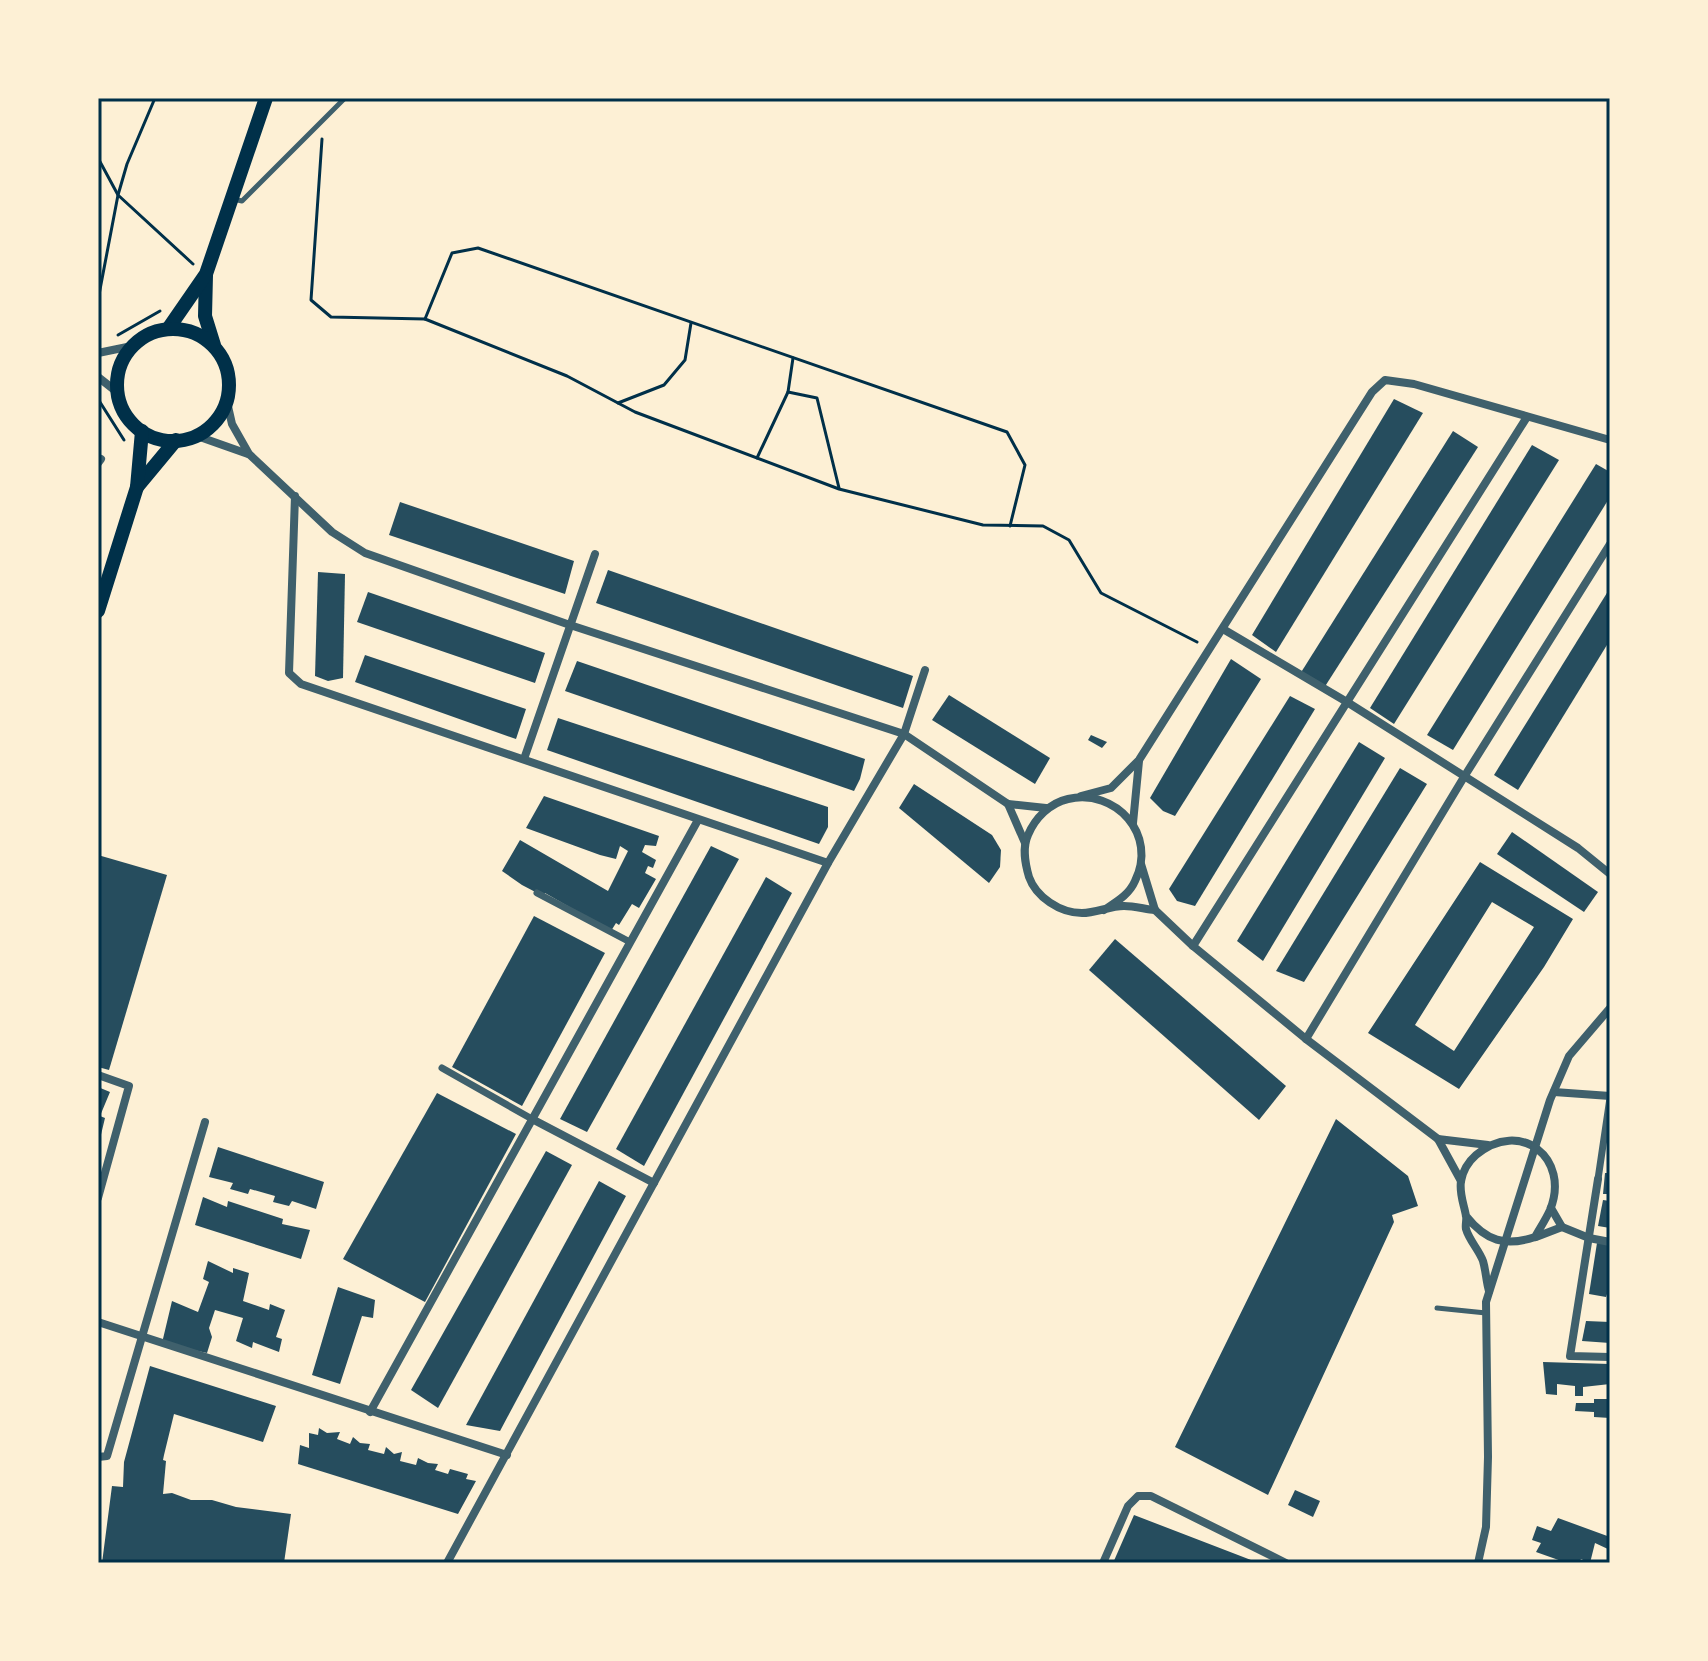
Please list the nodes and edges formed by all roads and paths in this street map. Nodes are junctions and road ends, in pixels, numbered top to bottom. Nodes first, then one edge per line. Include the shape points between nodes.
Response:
1 (155, 98) edge
2 (266, 98) edge
3 (345, 98) edge
4 (323, 119) junction
5 (98, 158) edge
6 (118, 195) junction
7 (232, 199) junction
8 (200, 274) junction
9 (98, 300) edge
10 (164, 309) dead end
11 (425, 319) junction
12 (692, 322) junction
13 (168, 329) junction
14 (113, 338) dead end
15 (214, 345) junction
16 (132, 346) junction
17 (98, 353) edge
18 (793, 358) junction
19 (98, 377) edge
20 (117, 392) junction
21 (788, 392) junction
22 (98, 399) edge
23 (227, 402) junction
24 (618, 403) junction
25 (1527, 417) junction
26 (142, 431) junction
27 (197, 436) junction
28 (176, 440) junction
29 (1610, 440) edge
30 (127, 444) dead end
31 (249, 454) junction
32 (757, 458) junction
33 (137, 487) junction
34 (839, 489) junction
35 (295, 496) junction
36 (1010, 526) junction
37 (1610, 544) edge
38 (595, 554) dead end
39 (98, 611) edge
40 (570, 625) junction
41 (1223, 629) junction
42 (1210, 648) junction
43 (925, 670) dead end
44 (1347, 702) junction
45 (904, 734) junction
46 (524, 759) junction
47 (1139, 760) junction
48 (1464, 777) junction
49 (1081, 796) junction
50 (1008, 804) junction
51 (1046, 808) junction
52 (698, 820) junction
53 (1133, 823) junction
54 (1025, 843) junction
55 (828, 863) junction
56 (1141, 864) junction
57 (1610, 874) edge
58 (537, 893) dead end
59 (1104, 910) junction
60 (1155, 910) junction
61 (630, 942) junction
62 (1193, 946) junction
63 (1610, 1008) edge
64 (1306, 1039) junction
65 (442, 1068) dead end
66 (98, 1075) edge
67 (1554, 1092) junction
68 (1610, 1097) edge
69 (532, 1119) junction
70 (205, 1122) dead end
71 (1438, 1139) junction
72 (1488, 1145) junction
73 (1536, 1147) junction
74 (1598, 1179) joint
75 (1461, 1181) junction
76 (654, 1183) junction
77 (98, 1198) edge
78 (1551, 1208) junction
79 (1466, 1216) junction
80 (1562, 1227) junction
81 (1535, 1237) junction
82 (1589, 1238) junction
83 (1610, 1242) edge
84 (1506, 1244) junction
85 (1489, 1292) junction
86 (1437, 1308) dead end
87 (1486, 1313) junction
88 (98, 1322) edge
89 (142, 1336) junction
90 (1610, 1357) edge
91 (370, 1412) junction
92 (507, 1455) junction
93 (98, 1457) edge
94 (1279, 1562) edge
95 (447, 1563) edge
96 (1103, 1563) edge
97 (1478, 1563) edge

1 - 6 path
2 - 7 main road
3 - 4 lane
4 - 7 lane via 242,201
4 - 11 path via 311,300 331,317
5 - 6 path
6 - 8 path
6 - 9 path
7 - 8 main road
8 - 13 main road
8 - 15 main road
10 - 14 path
11 - 12 path via 452,253 478,248
11 - 24 path via 567,376
12 - 18 path
12 - 24 path via 685,360 664,385
13 - 15 main road via 187,330
13 - 16 main road
15 - 23 main road via 228,373
16 - 17 street
16 - 20 main road via 120,367
18 - 21 path
18 - 36 path via 1007,432 1025,465
19 - 20 street
20 - 26 main road via 127,417
21 - 32 path
21 - 34 path via 817,398
22 - 30 path
23 - 27 main road via 218,419
23 - 31 street
24 - 32 path
25 - 29 street
25 - 41 street via 1385,380 1372,392
25 - 44 street
26 - 28 main road
26 - 33 main road
27 - 28 main road
27 - 31 street
28 - 33 main road
31 - 35 street
32 - 34 path
33 - 39 main road
34 - 36 path via 983,525
35 - 40 street via 332,532 365,553
35 - 46 street via 289,673 305,686
36 - 42 path via 1043,526 1069,540 1101,593
37 - 48 street
38 - 40 street
40 - 45 street
40 - 46 street
41 - 42 street
41 - 44 street
42 - 47 street
43 - 45 street
44 - 48 street
44 - 62 street
45 - 50 street
45 - 55 street
46 - 52 street
47 - 49 street via 1111,788
47 - 53 street
48 - 57 street
48 - 64 street
49 - 51 street
49 - 53 street via 1110,802
50 - 51 street
50 - 54 street
51 - 54 street
52 - 55 street
52 - 61 street
53 - 56 street via 1141,842
54 - 59 street via 1031,882 1044,898 1061,909
55 - 76 street
56 - 59 street via 1134,883
56 - 60 street
58 - 61 street
59 - 60 street
60 - 62 street
61 - 69 street
62 - 64 street
63 - 67 street via 1569,1056
64 - 71 street
65 - 69 street
66 - 77 street via 129,1086
67 - 68 street
67 - 73 street
68 - 74 street
69 - 76 street
69 - 91 street
70 - 89 street
71 - 72 street
71 - 75 street
72 - 73 street via 1505,1140
72 - 75 street via 1469,1161
73 - 78 street via 1553,1173
73 - 84 street
74 - 82 street
75 - 79 street
76 - 92 street
78 - 80 street
78 - 81 street
79 - 84 street via 1477,1230
79 - 85 street
80 - 81 street
80 - 82 street
81 - 84 street
82 - 83 street
82 - 90 street via 1570,1356
84 - 85 street
85 - 87 street
86 - 87 lane
87 - 97 street via 1486,1527
88 - 89 street
89 - 91 street
89 - 93 street via 107,1456
91 - 92 street
92 - 95 street
94 - 96 street via 1151,1496 1138,1496 1128,1506

